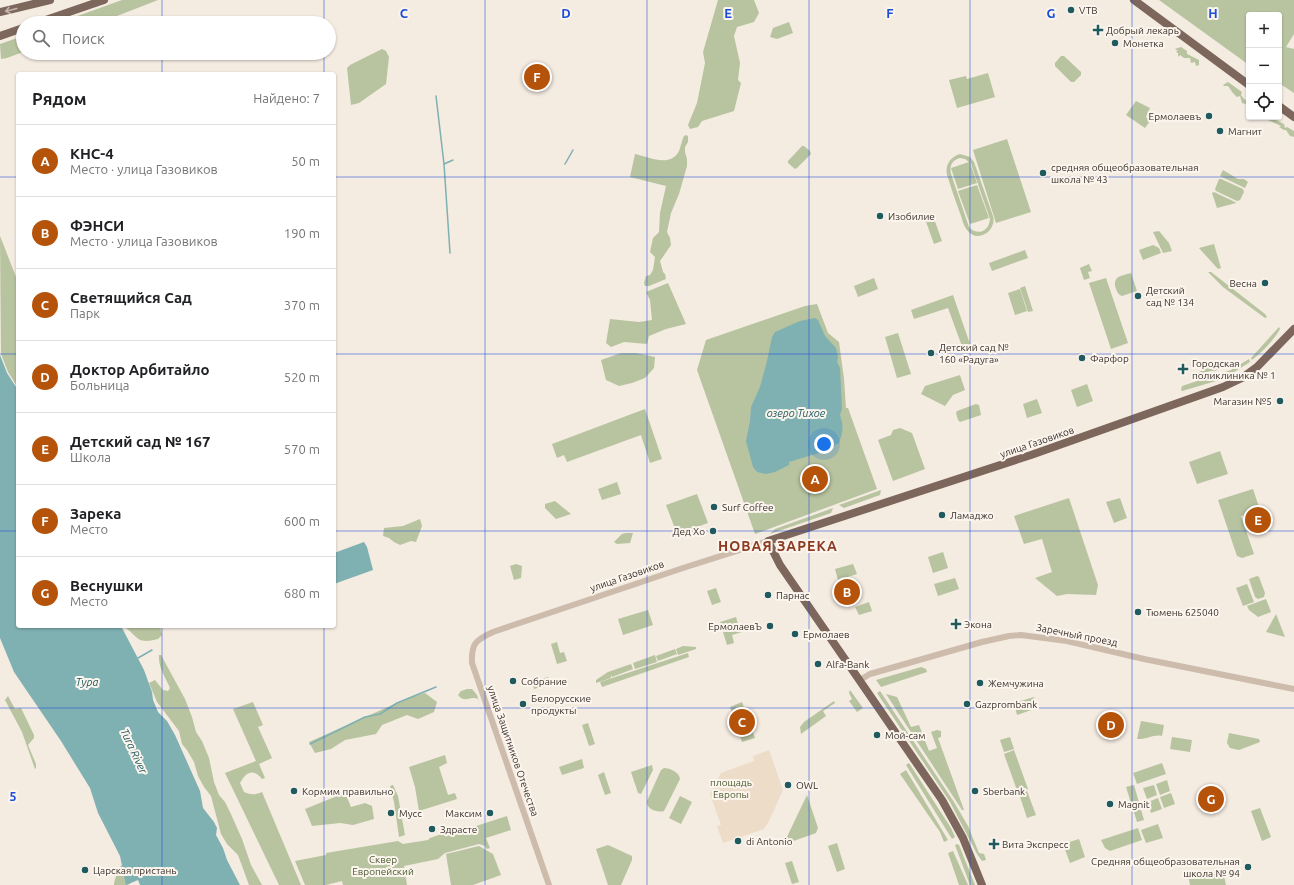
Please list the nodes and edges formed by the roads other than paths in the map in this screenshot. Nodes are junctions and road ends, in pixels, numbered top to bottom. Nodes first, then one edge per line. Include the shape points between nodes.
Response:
1 (50, 0) edge
2 (104, 0) edge
3 (1134, 0) edge
4 (0, 12) edge
5 (57, 16) edge
6 (16, 30) edge
7 (0, 36) edge
8 (1248, 84) edge
9 (1282, 108) edge
10 (1294, 117) edge
11 (1294, 329) edge
12 (768, 541) junction
13 (493, 632) joint
14 (860, 680) junction
15 (1294, 689) edge
16 (549, 885) edge
17 (982, 885) edge

1 -> 4 main road
2 - 5 main road
3 - 8 main road
6 - 7 main road
9 - 10 main road
11 - 12 main road, улица Газовиков via 1257,367 1223,387 1031,455
12 - 13 street, улица Газовиков
12 - 14 main road via 780,566
13 - 16 street, улица Защитников Отечества via 478,639 474,644 472,663
14 - 15 street, Заречный проезд via 870,674 970,645 1021,635 1068,641
14 - 17 main road via 942,800 963,838

